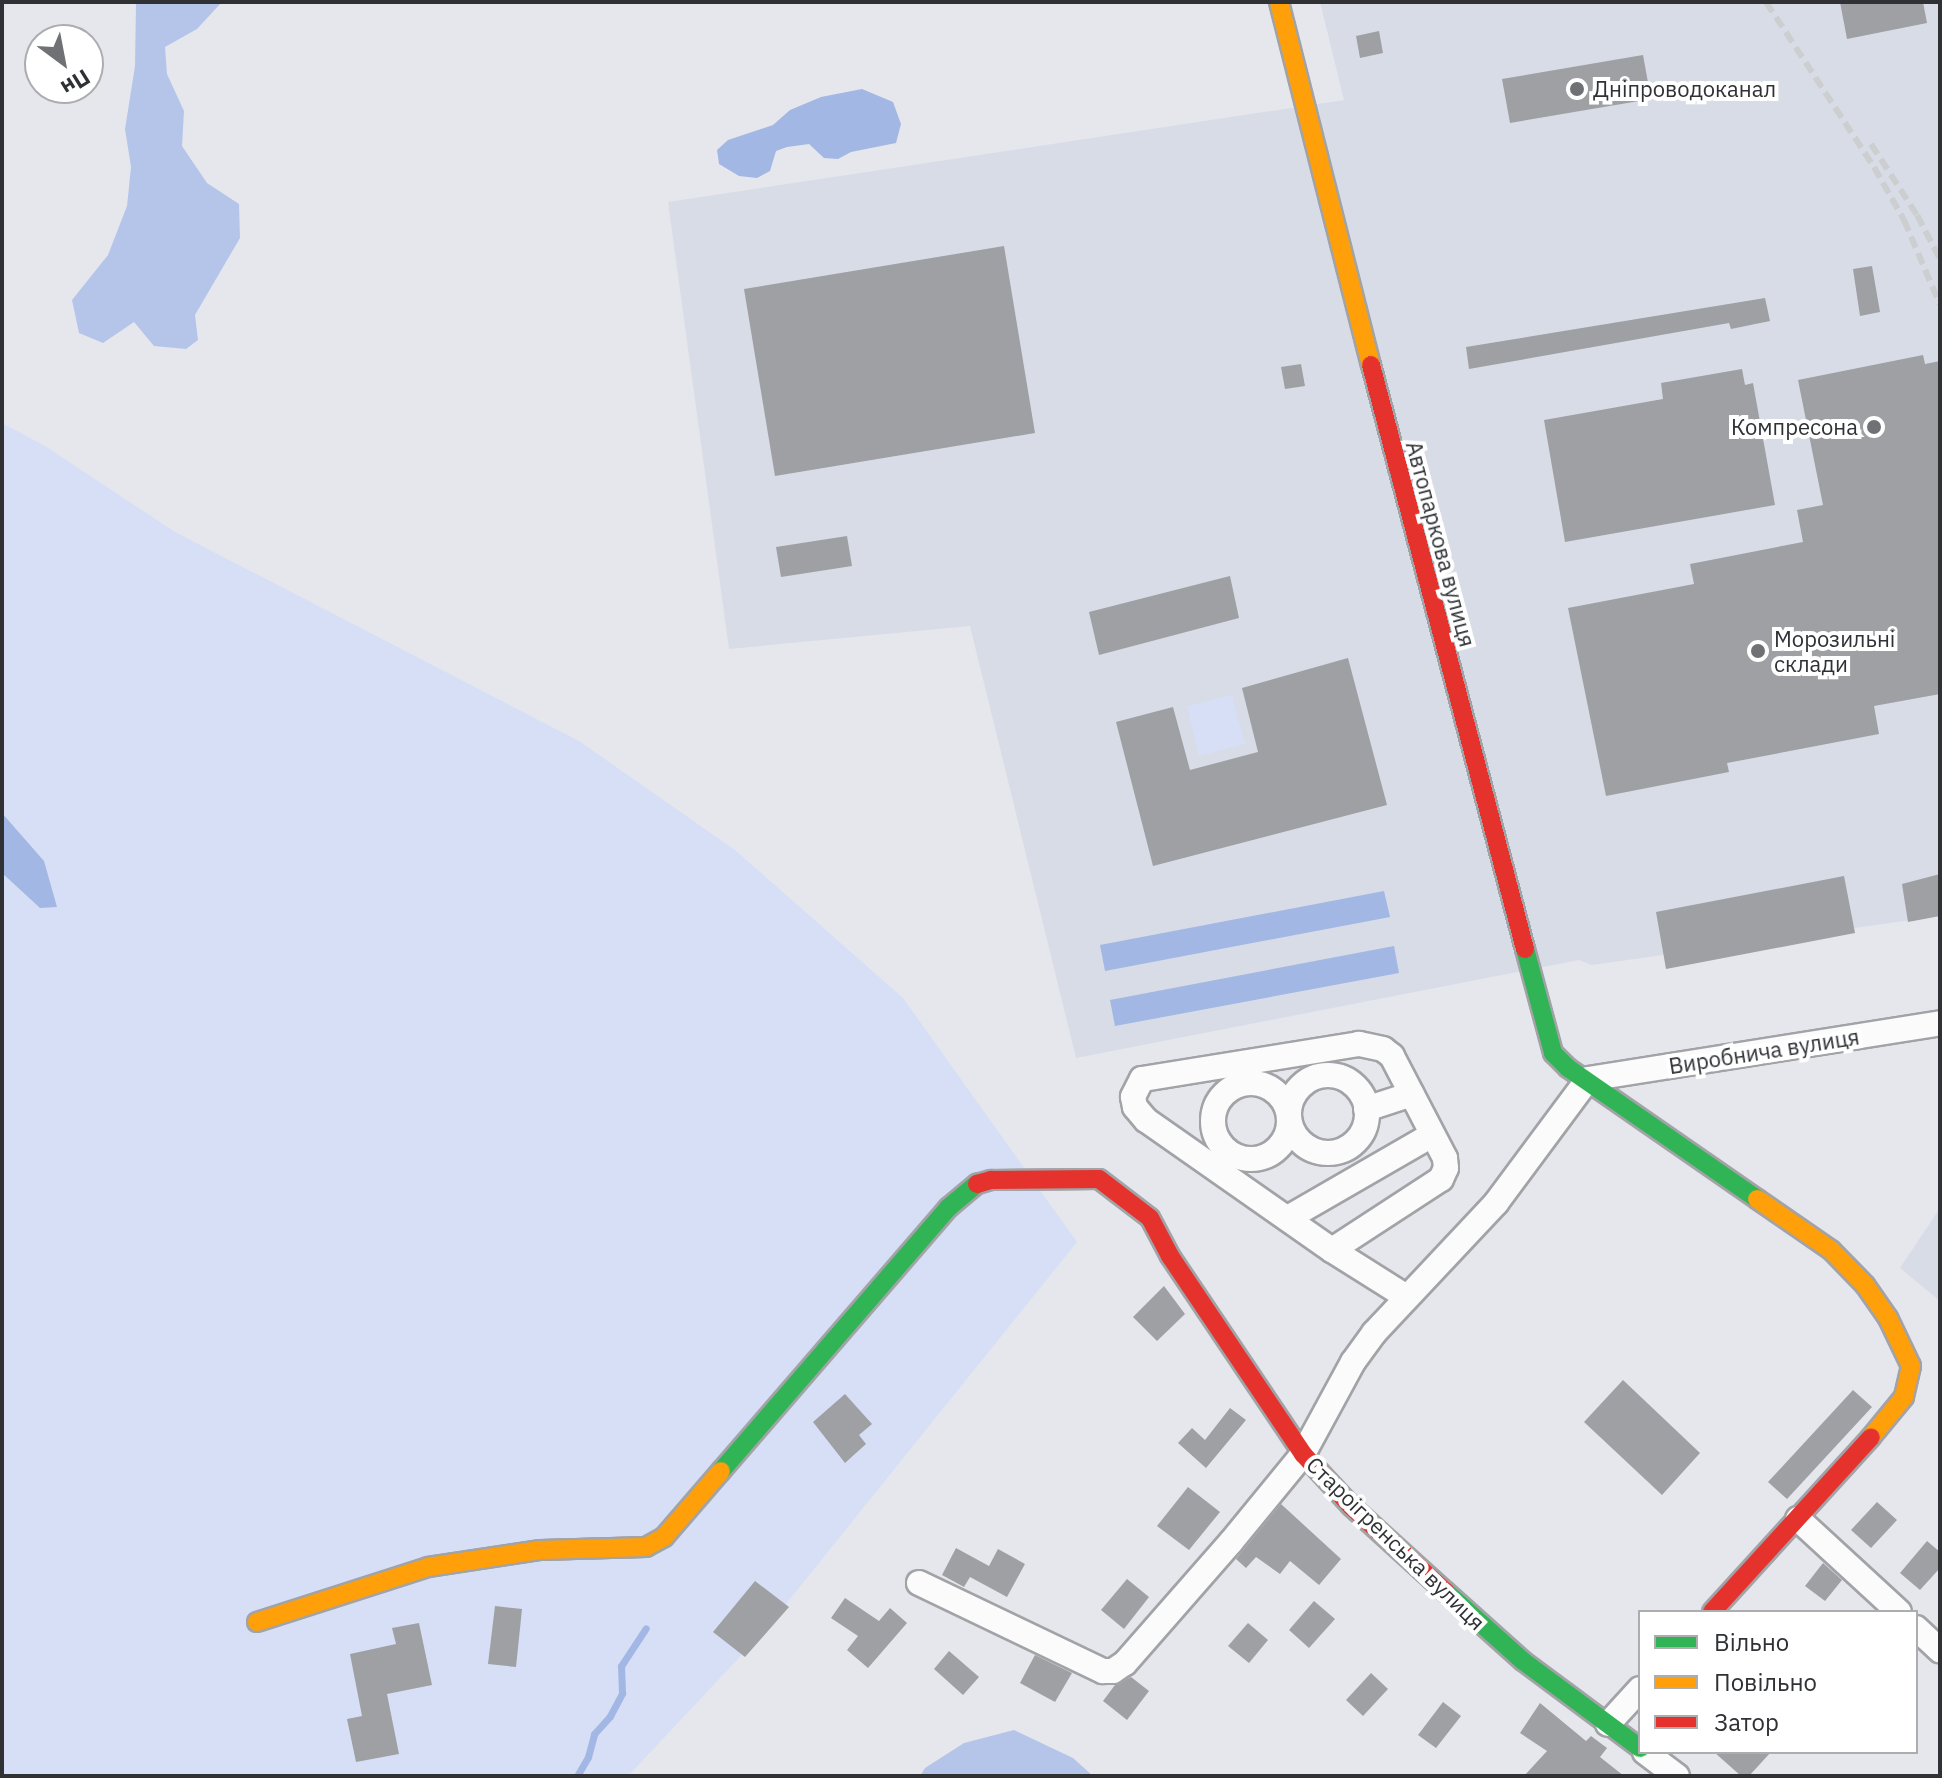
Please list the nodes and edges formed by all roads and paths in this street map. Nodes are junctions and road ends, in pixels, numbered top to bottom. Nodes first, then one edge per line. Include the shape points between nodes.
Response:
1 (1279, 2) edge
2 (1940, 1023) edge
3 (1588, 1079) junction
4 (1412, 1094) junction
5 (1366, 1109) junction
6 (1432, 1135) junction
7 (1288, 1218) junction
8 (1332, 1250) junction
9 (1405, 1296) junction
10 (1303, 1454) junction
11 (1798, 1519) junction
12 (919, 1583) dead end
13 (1714, 1610) edge
14 (1897, 1610) edge
15 (257, 1622) dead end
16 (1918, 1630) edge
17 (1940, 1650) edge
18 (1638, 1691) edge
19 (1608, 1724) junction
20 (1638, 1746) edge
21 (1648, 1754) edge
22 (1677, 1776) edge

1 - 3 street, Автопаркова вулиця via 1545,1029 1553,1053
2 - 3 street, Виробнича вулиця
3 - 9 street via 1496,1203
3 - 11 street, Автопаркова вулиця via 1831,1250 1865,1285 1900,1342 1911,1366 1904,1397
4 - 5 street
4 - 6 street
4 - 7 street via 1392,1056 1359,1044 1142,1079 1133,1097 1146,1120
5 - 5 street via 1357,1140 1327,1153 1306,1147 1291,1130 1292,1097 1317,1076 1350,1082
6 - 7 street
6 - 8 street via 1445,1158 1441,1179
7 - 8 street
8 - 9 street
9 - 10 street via 1353,1362
10 - 12 street via 1113,1671 1103,1671
10 - 15 street, Староігренська вулиця via 1150,1218 1099,1179 991,1180 974,1185 938,1219 664,1537 624,1551 541,1550 428,1567
10 - 19 street, Староігренська вулиця via 1351,1506 1511,1651
11 - 13 street, Автопаркова вулиця
11 - 14 street
16 - 17 street
18 - 19 street
19 - 20 street, Староігренська вулиця
21 - 22 street

